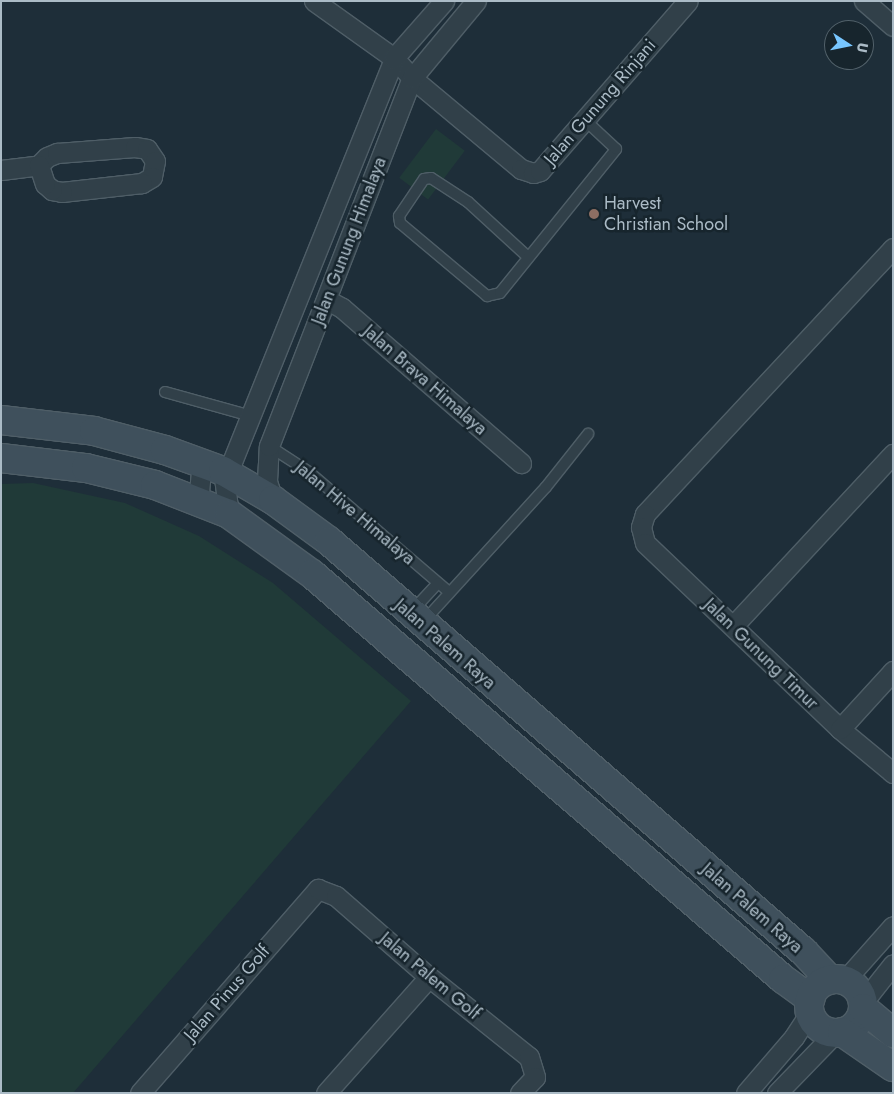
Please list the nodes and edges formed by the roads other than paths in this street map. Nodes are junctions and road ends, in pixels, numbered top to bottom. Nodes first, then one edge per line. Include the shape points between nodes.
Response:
1 (314, 1) edge
2 (444, 1) edge
3 (476, 1) edge
4 (688, 1) edge
5 (864, 1) edge
6 (893, 26) edge
7 (394, 58) junction
8 (412, 78) junction
9 (584, 120) junction
10 (39, 165) junction
11 (1, 170) edge
12 (893, 248) edge
13 (528, 257) junction
14 (327, 300) junction
15 (165, 392) dead end
16 (260, 395) junction
17 (286, 404) junction
18 (251, 416) junction
19 (1, 420) edge
20 (588, 434) dead end
21 (270, 446) junction
22 (893, 454) edge
23 (1, 458) edge
24 (521, 463) dead end
25 (212, 468) junction
26 (189, 497) junction
27 (273, 500) junction
28 (229, 514) junction
29 (438, 583) junction
30 (449, 592) junction
31 (416, 619) junction
32 (733, 626) junction
33 (893, 671) edge
34 (840, 729) junction
35 (893, 773) edge
36 (313, 892) joint
37 (893, 926) edge
38 (893, 964) edge
39 (429, 977) junction
40 (837, 980) junction
41 (810, 1005) junction
42 (863, 1005) junction
43 (838, 1033) junction
44 (893, 1033) edge
45 (893, 1067) edge
46 (140, 1093) edge
47 (326, 1093) edge
48 (520, 1093) edge
49 (746, 1093) edge
50 (777, 1093) edge

1 - 7 street, Jalan Gunung Rinjani
2 - 7 street, Jalan Gunung Himalaya
3 - 8 street, Jalan Gunung Himalaya
4 - 9 street, Jalan Gunung Rinjani
5 - 6 street
7 - 8 street, Jalan Gunung Rinjani
7 - 16 street, Jalan Gunung Himalaya
8 - 9 street, Jalan Gunung Rinjani via 527,172 540,171
8 - 14 street, Jalan Gunung Himalaya
9 - 13 lane via 616,149
10 - 10 street via 47,156 57,153 135,147 147,149 156,161 152,177 142,183 62,192 45,184
10 - 11 street
12 - 32 street, Jalan Gunung Timur via 645,514 641,526 645,543
13 - 13 lane via 500,293 487,296 400,224 399,216 424,179 430,178 468,202
14 - 17 street, Jalan Gunung Himalaya
14 - 24 street, Jalan Brava Himalaya via 342,308
15 - 18 lane
16 - 17 street
16 - 18 street, Jalan Gunung Himalaya
17 - 21 street, Jalan Gunung Himalaya
18 - 25 street, Jalan Gunung Himalaya via 232,462
19 - 25 street, Jalan Palem Raya via 94,431 165,450
20 - 30 lane via 546,487
21 - 27 street, Jalan Gunung Himalaya via 268,482
21 - 29 lane, Jalan Hive Himalaya via 309,472
22 - 32 street
23 - 26 street, Jalan Palem Raya via 86,468
25 - 26 street via 199,491
25 - 27 street, Jalan Palem Raya
25 - 28 street
26 - 28 street, Jalan Palem Raya
27 - 31 street, Jalan Palem Raya via 329,541
28 - 41 street, Jalan Palem Raya via 312,574
29 - 30 lane, Jalan Hive Himalaya
29 - 31 lane
30 - 31 lane
31 - 40 street, Jalan Palem Raya
32 - 34 street, Jalan Gunung Timur
33 - 34 street
34 - 35 street, Jalan Gunung Timur
36 - 39 street, Jalan Palem Golf via 326,890 336,896
36 - 46 street, Jalan Pinus Golf
37 - 40 street
38 - 42 street
39 - 47 street
39 - 48 street, Jalan Palem Golf via 529,1058 535,1077
40 - 41 street via 816,989
40 - 42 street via 857,989
41 - 43 street via 822,1029
41 - 49 street via 794,1037
42 - 43 street via 854,1026
42 - 44 street
43 - 45 street
43 - 50 street

